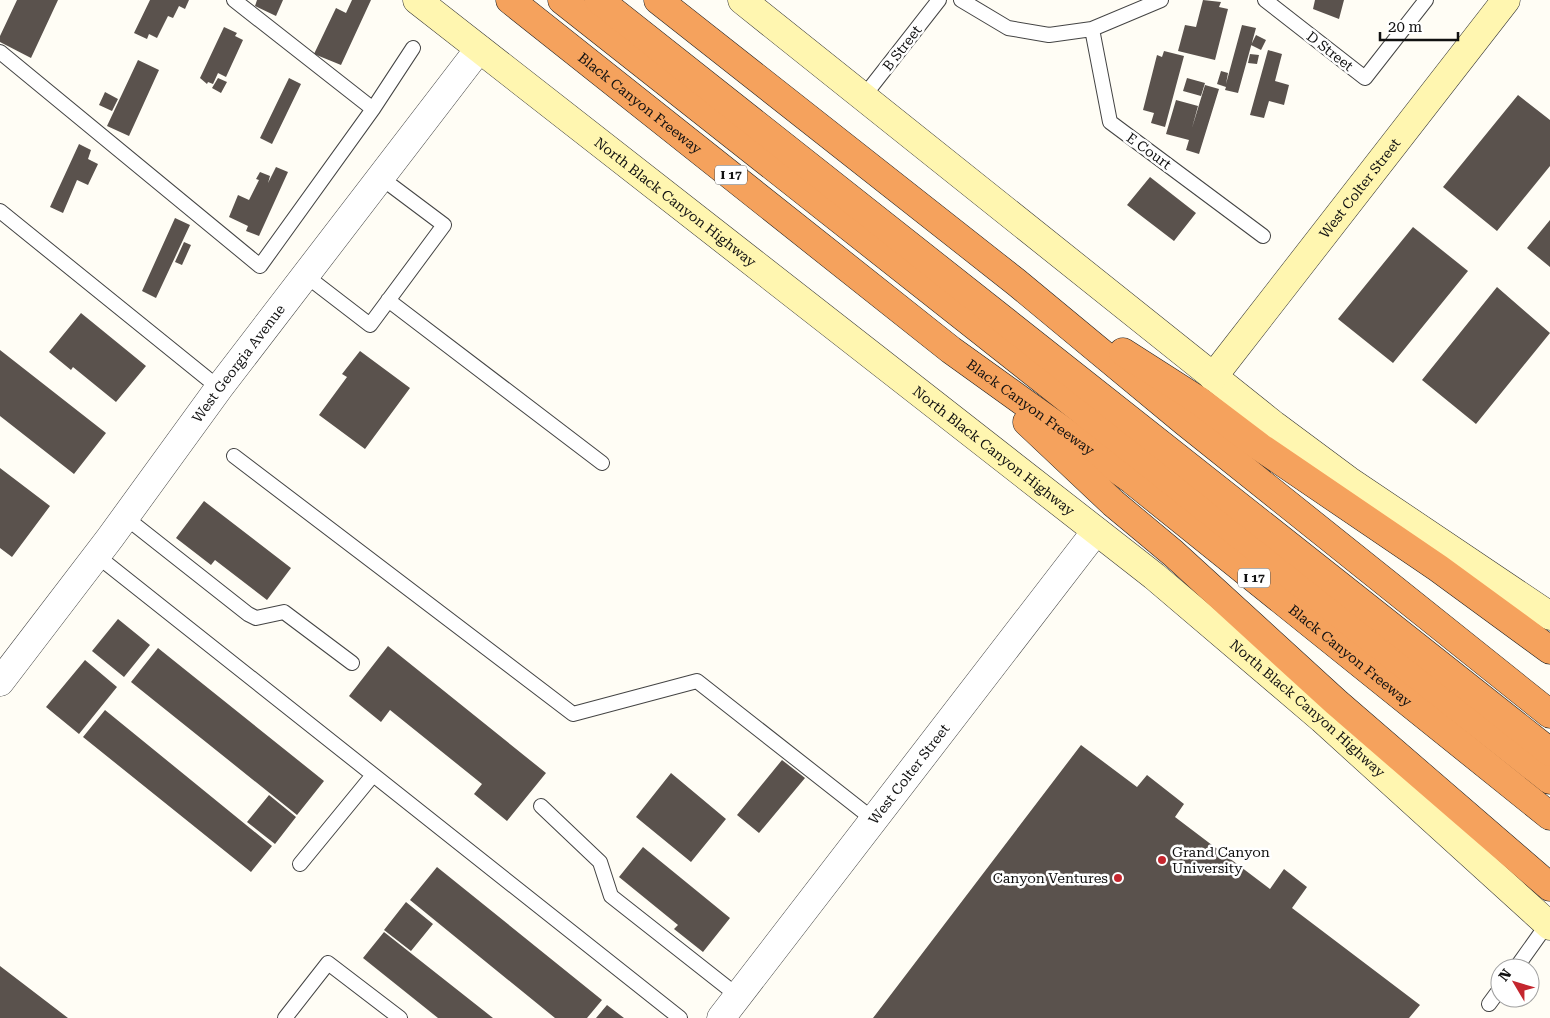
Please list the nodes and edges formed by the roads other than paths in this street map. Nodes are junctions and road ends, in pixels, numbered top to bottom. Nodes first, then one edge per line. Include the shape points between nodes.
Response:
1 (234, 0) edge
2 (418, 0) edge
3 (510, 0) edge
4 (562, 0) edge
5 (599, 0) edge
6 (658, 0) edge
7 (742, 0) edge
8 (939, 0) edge
9 (961, 0) edge
10 (1161, 0) edge
11 (1265, 0) edge
12 (1426, 0) edge
13 (1506, 0) edge
14 (1092, 30) junction
15 (413, 48) dead end
16 (479, 49) junction
17 (0, 52) edge
18 (864, 96) junction
19 (373, 109) junction
20 (380, 177) junction
21 (0, 211) edge
22 (1264, 236) dead end
23 (305, 275) junction
24 (1016, 282) junction
25 (388, 300) junction
26 (951, 350) junction
27 (1213, 377) junction
28 (219, 388) junction
29 (234, 456) dead end
30 (602, 463) dead end
31 (125, 517) junction
32 (1096, 531) junction
33 (96, 555) junction
34 (1550, 616) edge
35 (1550, 650) edge
36 (352, 663) dead end
37 (0, 682) edge
38 (1550, 714) edge
39 (1550, 752) edge
40 (373, 775) junction
41 (1550, 780) edge
42 (540, 806) dead end
43 (1550, 816) edge
44 (874, 820) junction
45 (300, 864) dead end
46 (1550, 887) edge
47 (1549, 924) edge
48 (1524, 958) edge
49 (738, 996) junction
50 (286, 1017) edge
51 (400, 1018) edge
52 (680, 1018) edge
53 (721, 1018) edge

1 - 19 lane
2 - 16 main road, North Black Canyon Highway
3 - 26 highway, Black Canyon Freeway / I 17
4 - 41 highway
5 - 39 highway
6 - 24 highway
7 - 18 main road
8 - 18 lane, B Street
9 - 14 lane via 1008,28 1049,35
10 - 14 lane
11 - 12 lane, D Street via 1365,78
13 - 27 main road, West Colter Street
14 - 22 lane, E Court via 1110,122
15 - 19 lane
16 - 20 street, West Georgia Avenue
16 - 32 main road, North Black Canyon Highway
17 - 19 lane via 260,266
18 - 27 main road
20 - 23 street, West Georgia Avenue
20 - 25 lane via 444,225
21 - 28 lane
23 - 25 lane via 370,325
23 - 28 street, West Georgia Avenue
24 - 35 highway via 1198,400
24 - 38 highway via 1184,422
25 - 30 lane
26 - 43 highway, Black Canyon Freeway / I 17 via 1132,480
26 - 46 highway via 1113,503
27 - 34 main road via 1348,480
28 - 31 street, West Georgia Avenue
29 - 44 lane via 573,714 697,681
31 - 33 street, West Georgia Avenue
31 - 36 lane via 248,614 256,618 284,612
32 - 44 street, West Colter Street
32 - 47 main road, North Black Canyon Highway via 1322,719
33 - 37 street, West Georgia Avenue
33 - 40 lane
40 - 45 lane
40 - 52 lane
42 - 49 lane via 600,862 611,896
44 - 49 street, West Colter Street
47 - 48 lane
49 - 53 street, West Colter Street
50 - 51 lane via 328,963

